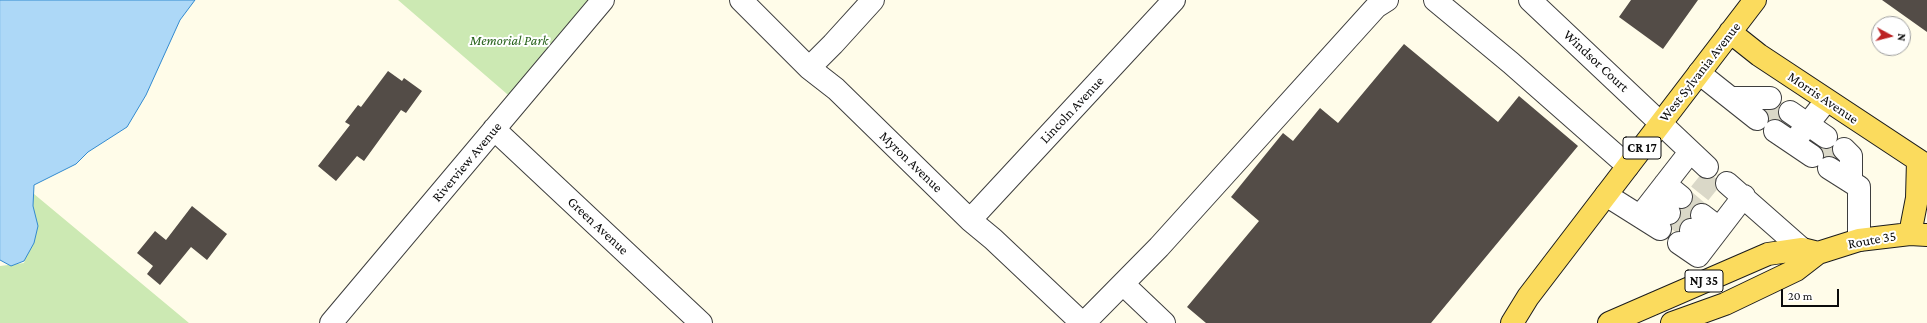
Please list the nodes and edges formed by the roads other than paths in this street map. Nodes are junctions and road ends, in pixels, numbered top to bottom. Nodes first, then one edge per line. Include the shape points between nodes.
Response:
1 (603, 0) edge
2 (741, 0) edge
3 (873, 0) edge
4 (1174, 0) edge
5 (1387, 0) edge
6 (1435, 0) edge
7 (1530, 0) edge
8 (1755, 0) edge
9 (1730, 32) junction
10 (809, 68) junction
11 (1700, 73) junction
12 (1826, 101) junction
13 (1754, 105) tunnel mouth
14 (1782, 122) tunnel mouth
15 (1661, 123) junction
16 (494, 129) junction
17 (1800, 134) junction
18 (1685, 158) junction
19 (1922, 163) edge
20 (1628, 166) junction
21 (1702, 172) tunnel mouth
22 (1606, 195) junction
23 (970, 220) junction
24 (1918, 235) edge
25 (1859, 240) junction
26 (1708, 242) junction
27 (1810, 251) junction
28 (1705, 280) junction
29 (1123, 284) junction
30 (1528, 297) junction
31 (1684, 321) edge
32 (331, 323) edge
33 (701, 323) edge
34 (1082, 323) edge
35 (1164, 323) edge
36 (1501, 323) edge
37 (1512, 323) edge
38 (1609, 323) edge

1 - 16 street, Riverview Avenue
2 - 10 street, Myron Avenue
3 - 10 street
4 - 23 street, Lincoln Avenue
5 - 29 street via 1376,6
6 - 20 street
7 - 15 street, Windsor Court
8 - 9 main road, West Sylvania Avenue / CR 17
9 - 11 main road, West Sylvania Avenue / CR 17
9 - 12 main road, Morris Avenue via 1758,55
10 - 23 street, Myron Avenue via 847,100
11 - 13 street
11 - 15 main road, West Sylvania Avenue / CR 17
12 - 17 street
12 - 19 main road, Morris Avenue
14 - 17 street
15 - 18 street, Windsor Court
15 - 20 main road, West Sylvania Avenue / CR 17
16 - 32 street, Riverview Avenue
16 - 33 street, Green Avenue
17 - 25 street via 1833,158 1859,187
18 - 21 street, Windsor Court
18 - 22 street via 1661,206
19 - 24 main road, Morris Avenue via 1917,198
20 - 22 main road, West Sylvania Avenue / CR 17
22 - 30 main road, West Sylvania Avenue / CR 17
23 - 34 street, Myron Avenue
24 - 25 main road, Route 35 / NJ 35
25 - 27 main road, Route 35 / NJ 35
26 - 26 street via 1691,229
26 - 27 street via 1731,196
26 - 28 street
27 - 28 main road, NJ 35 via 1768,254
27 - 31 main road, NJ 35 via 1796,270
28 - 38 main road, NJ 35
29 - 34 street
29 - 35 street
30 - 36 main road, West Sylvania Avenue / CR 17
30 - 37 main road, West Sylvania Avenue / CR 17

